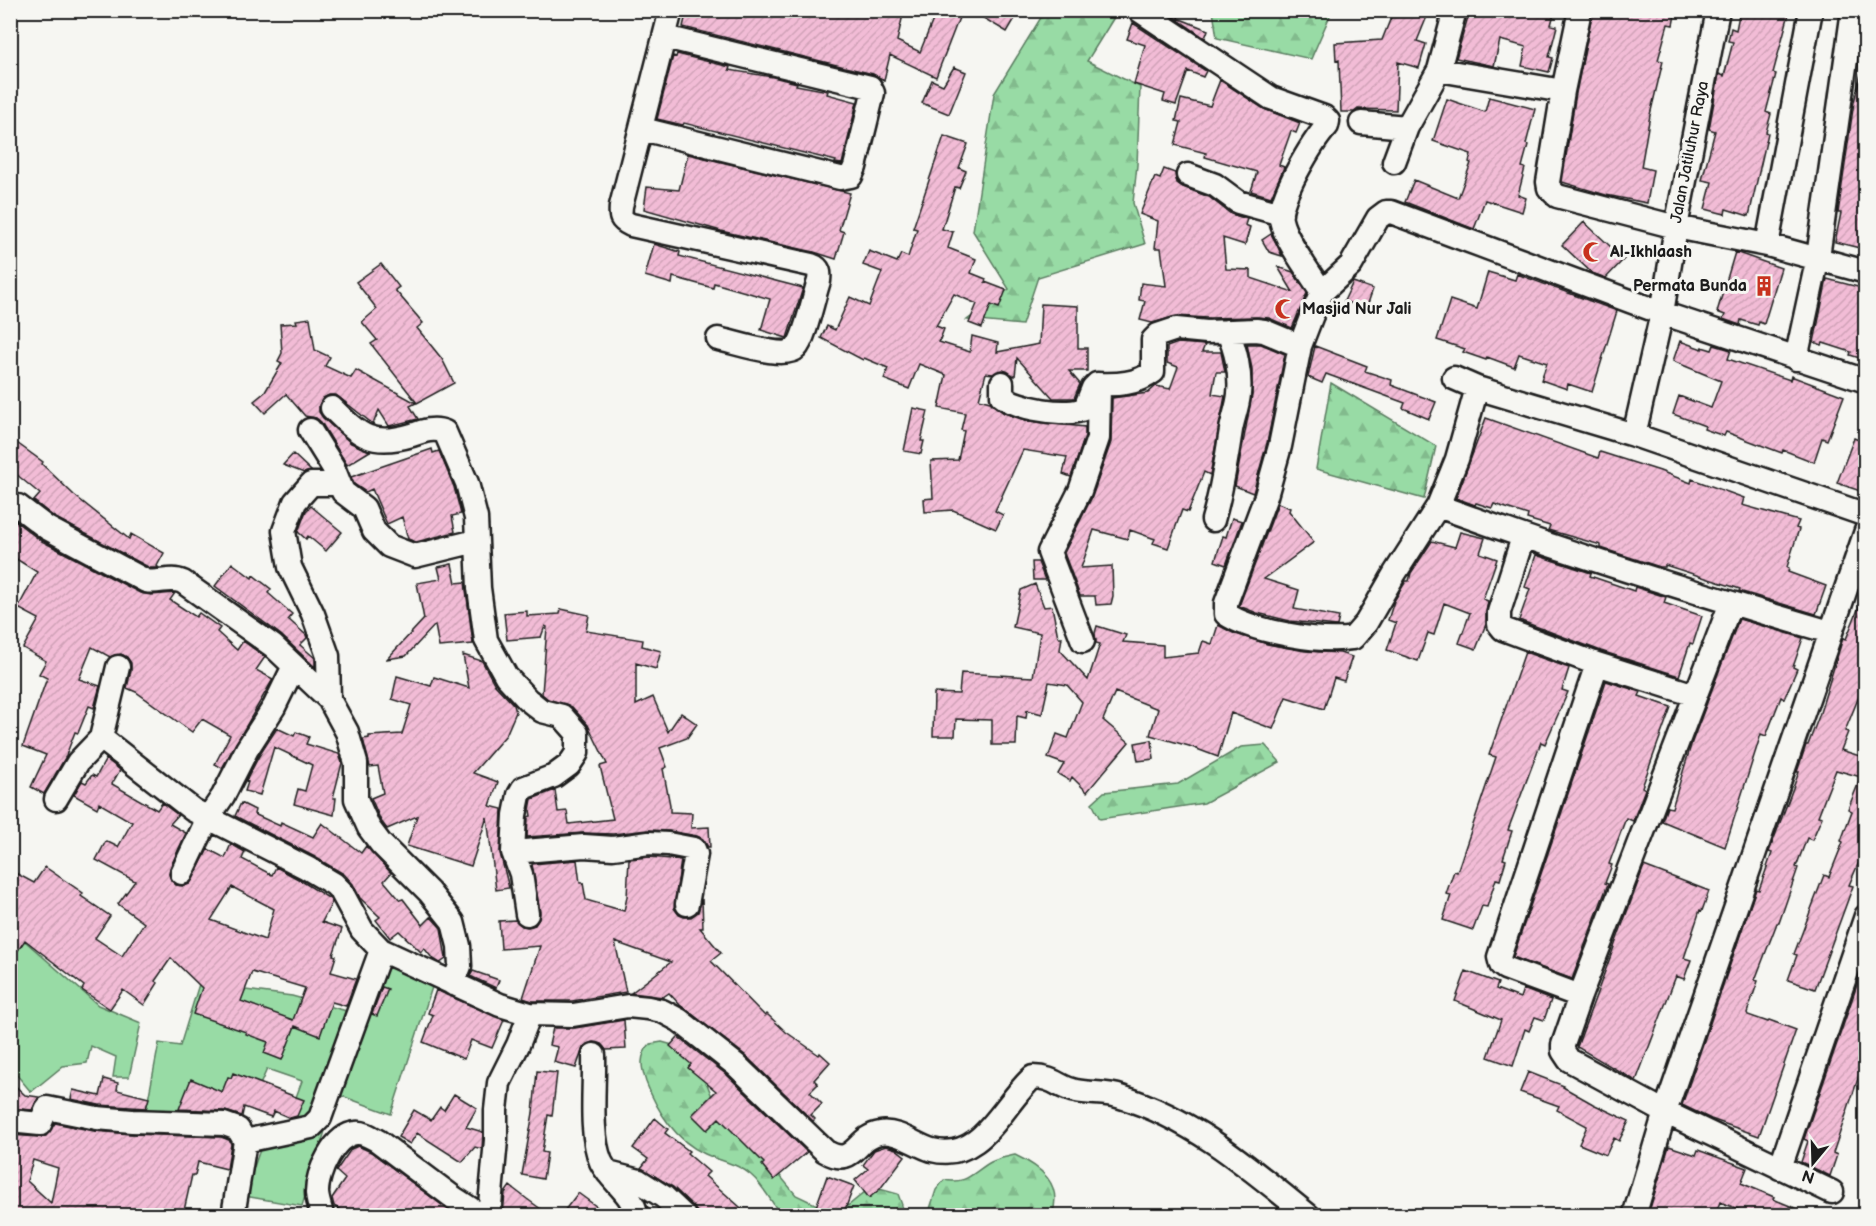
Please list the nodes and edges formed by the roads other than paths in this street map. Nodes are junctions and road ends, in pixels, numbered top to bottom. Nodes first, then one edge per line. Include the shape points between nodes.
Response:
1 (671, 10) edge
2 (1139, 10) edge
3 (1455, 10) edge
4 (1580, 10) edge
5 (1718, 10) edge
6 (1811, 10) edge
7 (1853, 10) edge
8 (666, 37) junction
9 (1438, 69) junction
10 (1563, 91) junction
11 (1361, 123) dead end
12 (1407, 127) junction
13 (642, 129) junction
14 (1394, 162) dead end
15 (1188, 175) dead end
16 (1281, 214) junction
17 (1676, 227) junction
18 (1767, 245) junction
19 (1818, 257) junction
20 (1866, 272) edge
21 (1322, 292) junction
22 (1662, 313) junction
23 (1227, 332) junction
24 (718, 339) dead end
25 (1300, 346) junction
26 (1796, 359) junction
27 (1454, 378) dead end
28 (1866, 381) edge
29 (1002, 382) dead end
30 (1100, 385) junction
31 (1477, 388) junction
32 (332, 408) dead end
33 (310, 430) dead end
34 (1634, 435) junction
35 (338, 484) junction
36 (18, 506) dead end
37 (1438, 506) junction
38 (1866, 515) edge
39 (1213, 520) dead end
40 (1866, 531) edge
41 (1523, 537) junction
42 (476, 541) junction
43 (1731, 603) junction
44 (1830, 632) junction
45 (1083, 641) dead end
46 (1597, 664) junction
47 (294, 666) junction
48 (118, 667) dead end
49 (1695, 695) junction
50 (329, 699) junction
51 (101, 738) junction
52 (56, 799) dead end
53 (208, 818) junction
54 (513, 852) junction
55 (182, 873) dead end
56 (687, 904) dead end
57 (527, 914) dead end
58 (1866, 916) edge
59 (381, 950) junction
60 (453, 984) junction
61 (1580, 996) junction
62 (530, 1014) junction
63 (594, 1055) dead end
64 (1665, 1112) junction
65 (10, 1121) edge
66 (245, 1141) junction
67 (1780, 1168) junction
68 (608, 1173) junction
69 (1832, 1192) dead end
70 (233, 1215) edge
71 (323, 1215) edge
72 (482, 1215) edge
73 (489, 1215) edge
74 (637, 1215) edge
75 (684, 1215) edge
76 (1309, 1215) edge
77 (1634, 1215) edge

1 - 8 street
2 - 16 street via 1271,99 1328,121 1307,152
3 - 9 street
4 - 10 street
5 - 17 street, Jalan Jatiluhur Raya
6 - 18 street
7 - 19 street
8 - 13 street
8 - 13 street via 870,87 873,93 855,168 849,177 840,178
9 - 10 street
9 - 12 street
10 - 17 street via 1548,182 1551,191 1557,196
11 - 12 street
12 - 14 street
13 - 24 street via 621,206 622,220 811,265 819,271 801,341 795,349 774,352
15 - 16 street via 1215,185 1238,202
16 - 21 street via 1286,233
17 - 18 street
17 - 22 street, Jalan Jatiluhur Raya
18 - 19 street
19 - 20 street
19 - 26 street
21 - 22 street via 1351,265 1378,218 1391,212
21 - 25 street
22 - 26 street
22 - 34 street, Jalan Jatiluhur Raya
23 - 25 street via 1264,331
23 - 30 street via 1167,331 1153,340 1155,368 1145,379
23 - 39 street via 1236,360 1239,395 1223,488
25 - 37 street via 1280,446 1266,496 1226,603 1226,614 1274,631 1333,641 1353,638
26 - 28 street
27 - 31 street
29 - 30 street via 1002,396 1017,404 1074,413 1085,408 1093,388
30 - 45 street via 1098,438 1080,491 1049,552
31 - 34 street
31 - 37 street via 1457,459
32 - 42 street via 351,427 384,441 426,430 445,432 477,518
33 - 35 street via 333,467
34 - 38 street
35 - 42 street via 364,508 374,531 389,546 405,553 415,556
35 - 50 street via 311,484 295,502 284,531 290,567 328,656
36 - 47 street via 47,528 146,581 183,582 273,646
37 - 41 street
40 - 44 street
41 - 43 street
41 - 46 street via 1499,612 1499,624 1503,629
42 - 54 street via 486,640 506,676 527,699 542,711 562,716 577,734 577,753 569,765 521,791 514,814
43 - 44 street
43 - 49 street
44 - 64 street
46 - 49 street
46 - 61 street via 1499,957 1505,968
47 - 50 street
47 - 53 street
48 - 51 street
49 - 61 street
50 - 60 street via 347,732 356,763 356,799 369,828 453,922 460,966
51 - 52 street via 78,762
51 - 53 street
53 - 55 street
53 - 59 street via 334,884 362,930
54 - 56 street via 591,845 685,846 696,854
54 - 57 street
58 - 67 street
59 - 60 street
59 - 66 street via 316,1124
60 - 62 street
61 - 64 street via 1563,1045 1565,1055
62 - 73 street via 499,1083
62 - 76 street via 573,1015 628,1006 662,1011 736,1065 825,1151 843,1158 879,1133 951,1153 982,1138 1022,1087 1033,1077 1045,1077 1072,1090 1118,1096 1161,1111 1202,1133
63 - 68 street via 598,1153
64 - 67 street
64 - 77 street
65 - 66 street via 40,1124 47,1108 97,1118 224,1124 238,1129
66 - 70 street
67 - 69 street
68 - 74 street via 624,1189
68 - 75 street via 639,1181
71 - 72 street via 317,1192 324,1166 339,1142 357,1133 378,1141

